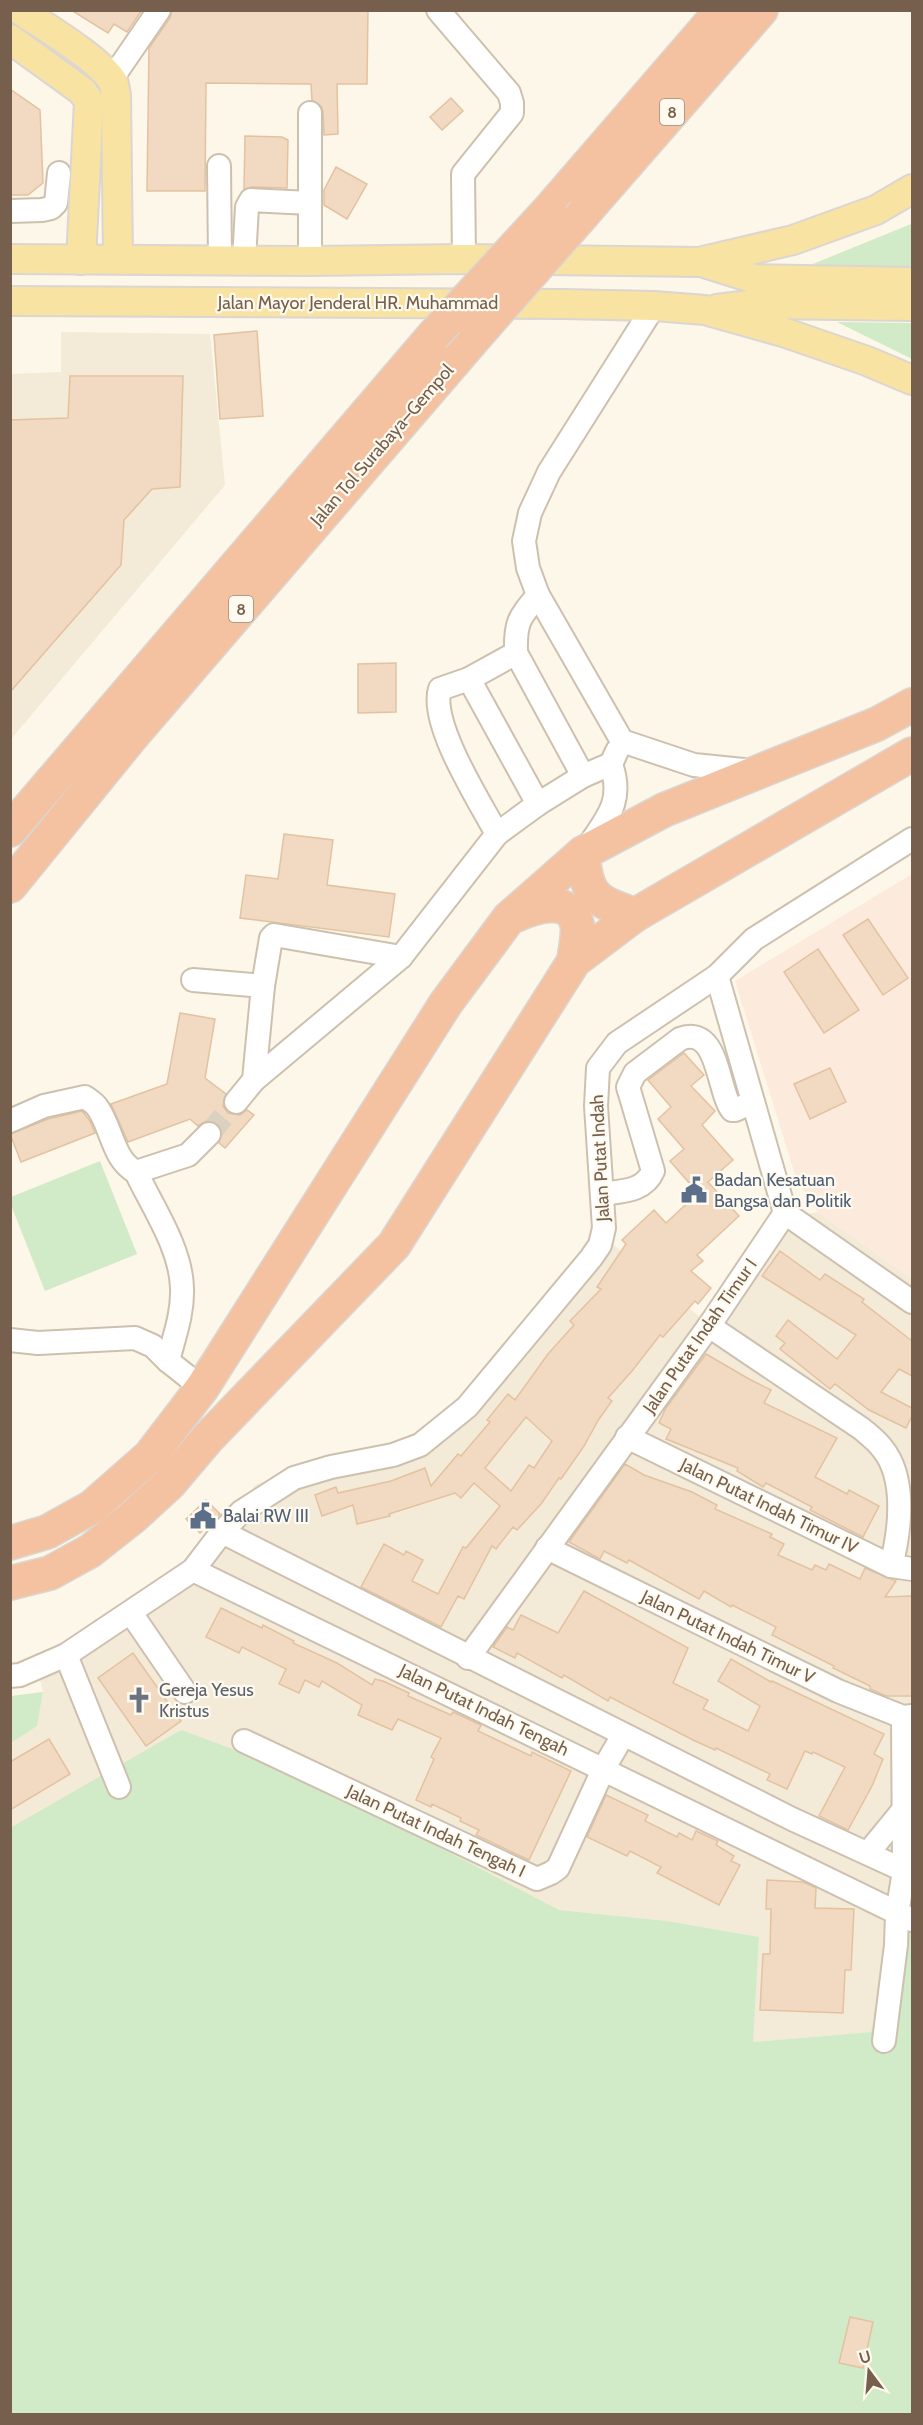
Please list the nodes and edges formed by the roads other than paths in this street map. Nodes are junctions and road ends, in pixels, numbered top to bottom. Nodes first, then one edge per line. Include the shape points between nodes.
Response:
1 (20, 10) edge
2 (159, 10) edge
3 (438, 10) edge
4 (722, 10) edge
5 (761, 10) edge
6 (10, 39) edge
7 (111, 80) junction
8 (310, 113) dead end
9 (219, 166) dead end
10 (59, 173) dead end
11 (912, 189) edge
12 (310, 203) junction
13 (10, 211) edge
14 (10, 259) edge
15 (464, 259) junction
16 (81, 260) junction
17 (118, 260) junction
18 (232, 260) junction
19 (310, 261) junction
20 (699, 262) junction
21 (912, 282) edge
22 (10, 301) edge
23 (654, 306) junction
24 (912, 306) edge
25 (705, 310) junction
26 (912, 381) edge
27 (538, 595) junction
28 (516, 653) junction
29 (469, 679) junction
30 (912, 705) edge
31 (622, 741) junction
32 (912, 754) edge
33 (611, 764) junction
34 (758, 772) junction
35 (583, 776) junction
36 (538, 804) junction
37 (10, 830) edge
38 (497, 834) junction
39 (912, 839) edge
40 (584, 852) junction
41 (10, 886) edge
42 (635, 915) junction
43 (509, 918) junction
44 (401, 957) junction
45 (574, 961) junction
46 (717, 976) junction
47 (193, 980) dead end
48 (263, 986) junction
49 (254, 1080) junction
50 (753, 1101) junction
51 (236, 1102) tunnel mouth
52 (10, 1121) edge
53 (209, 1134) tunnel mouth
54 (136, 1172) junction
55 (602, 1194) junction
56 (785, 1213) junction
57 (912, 1302) edge
58 (709, 1326) junction
59 (10, 1340) edge
60 (168, 1361) junction
61 (202, 1388) junction
62 (627, 1437) junction
63 (222, 1532) junction
64 (10, 1543) edge
65 (546, 1548) junction
66 (902, 1567) edge
67 (193, 1570) junction
68 (10, 1582) edge
69 (131, 1612) junction
70 (66, 1655) junction
71 (468, 1658) junction
72 (10, 1676) edge
73 (185, 1692) dead end
74 (908, 1716) edge
75 (623, 1735) junction
76 (244, 1741) dead end
77 (604, 1768) junction
78 (119, 1786) dead end
79 (904, 1809) junction
80 (792, 1819) junction
81 (773, 1853) junction
82 (868, 1853) junction
83 (908, 1873) edge
84 (905, 1917) edge
85 (884, 2041) dead end

1 - 7 main road via 85,56
2 - 7 street
3 - 15 street via 509,93 513,103 512,113 464,174
4 - 37 highway, Jalan Tol Surabaya–Gempol / 8, bridge via 549,210 433,336
5 - 41 highway, Jalan Tol Surabaya–Gempol / 8, bridge via 132,736
6 - 16 main road via 82,91 89,101
7 - 17 main road via 116,95
8 - 12 street
9 - 18 street
10 - 13 street via 56,204 51,208
11 - 20 main road via 876,210 793,240
12 - 18 street via 251,200
12 - 19 street
14 - 16 main road
15 - 19 main road
15 - 20 main road
16 - 17 main road
17 - 18 main road
18 - 19 main road
20 - 21 main road via 755,279
22 - 23 main road, Jalan Mayor Jenderal HR. Muhammad
23 - 25 main road, Jalan Mayor Jenderal HR. Muhammad
23 - 27 street via 549,472 530,513 524,541
24 - 25 main road via 757,304
25 - 26 main road via 825,346
27 - 28 street via 519,617
27 - 31 street
28 - 29 street
28 - 35 street
29 - 36 street
29 - 38 street via 440,689 440,719
30 - 34 highway via 877,724
31 - 33 street
31 - 34 street via 694,765
32 - 42 highway
33 - 35 street
33 - 40 street via 616,798
34 - 40 highway via 664,810
35 - 36 street
36 - 38 street
38 - 44 street
39 - 46 street, Jalan Putat Indah via 754,939
40 - 42 highway via 584,871 591,891 602,903
40 - 43 highway
42 - 45 highway
43 - 45 highway via 535,906 559,905 577,924
43 - 61 highway via 446,1003
44 - 48 street via 274,935
44 - 49 street
45 - 68 highway via 394,1245 208,1438 169,1484 133,1517 80,1557 50,1573
46 - 50 street
46 - 55 street, Jalan Putat Indah via 617,1043 598,1068 596,1106
47 - 48 street
48 - 49 street
49 - 51 street
50 - 55 street via 732,1110 706,1044 697,1036 680,1039 635,1073 628,1087 652,1171 649,1179 633,1189
50 - 56 street
52 - 54 street via 44,1106 86,1097 96,1106 121,1159
53 - 54 street via 188,1155
54 - 60 street via 173,1249 182,1287 180,1318
55 - 63 street, Jalan Putat Indah via 604,1228 600,1245 467,1407 420,1445 294,1478 241,1512
56 - 57 street
56 - 58 street, Jalan Putat Indah Timur I
58 - 62 street, Jalan Putat Indah Timur I
58 - 66 street via 862,1429 882,1448 894,1467
59 - 60 street via 38,1343 135,1338 153,1346
60 - 61 street
61 - 64 highway via 150,1456 92,1507 47,1532
62 - 65 street, Jalan Putat Indah Timur I
62 - 66 street, Jalan Putat Indah Timur IV
63 - 67 street, Jalan Putat Indah
63 - 71 street
65 - 71 street, Jalan Putat Indah Timur I
65 - 74 street, Jalan Putat Indah Timur V via 838,1691
67 - 69 street, Jalan Putat Indah
67 - 77 street, Jalan Putat Indah Tengah
69 - 70 street, Jalan Putat Indah
69 - 73 street
70 - 72 street, Jalan Putat Indah
70 - 78 street
71 - 75 street
74 - 79 street
75 - 77 street, Jalan Putat Indah Tengah I
75 - 80 street
76 - 77 street, Jalan Putat Indah Tengah I via 537,1879 558,1868
77 - 81 street, Jalan Putat Indah Tengah
79 - 82 street
79 - 83 street
80 - 81 street
80 - 82 street
81 - 84 street, Jalan Putat Indah Tengah
82 - 83 street
83 - 84 street
84 - 85 street via 896,1946

